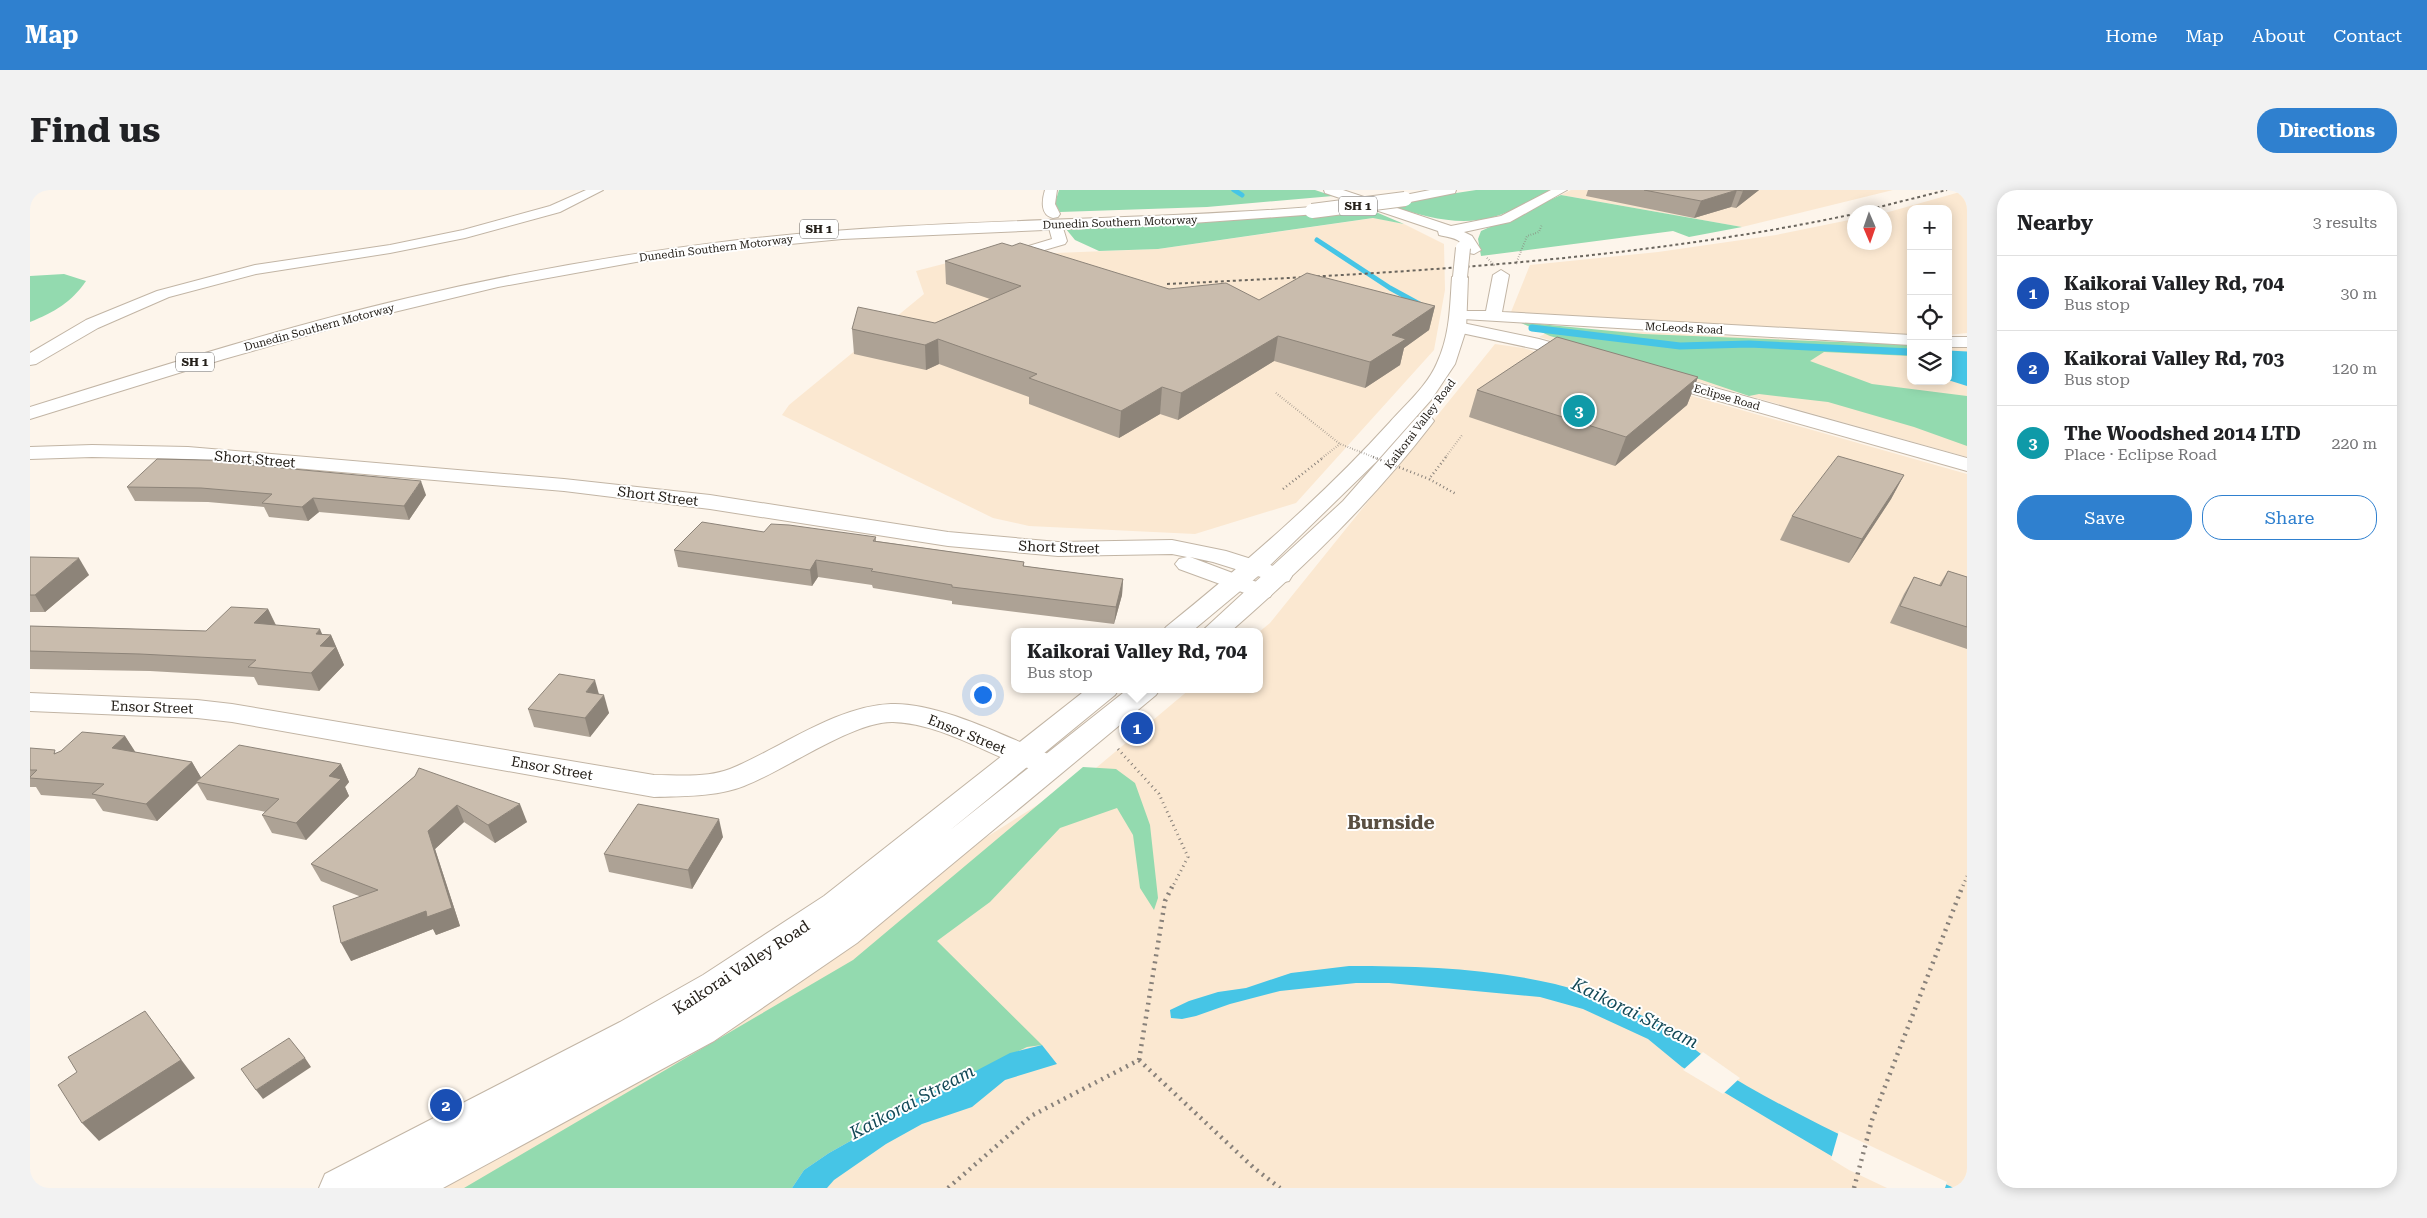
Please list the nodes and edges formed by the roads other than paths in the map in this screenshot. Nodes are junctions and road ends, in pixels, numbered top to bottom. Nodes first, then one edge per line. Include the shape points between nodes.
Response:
1 (597, 190) edge
2 (1051, 190) edge
3 (1330, 190) edge
4 (1450, 190) edge
5 (1561, 190) edge
6 (1402, 194) edge
7 (1307, 208) junction
8 (1443, 230) junction
9 (983, 264) edge
10 (1501, 275) dead end
11 (1494, 316) junction
12 (1464, 321) junction
13 (1907, 340) edge
14 (1952, 342) edge
15 (1967, 342) edge
16 (1593, 359) edge
17 (30, 360) edge
18 (1639, 372) edge
19 (30, 402) edge
20 (30, 413) edge
21 (30, 453) edge
22 (1967, 465) edge
23 (1058, 549) junction
24 (1255, 566) junction
25 (1280, 576) junction
26 (1236, 582) junction
27 (1261, 592) junction
28 (1181, 628) edge
29 (1219, 628) edge
30 (1102, 693) edge
31 (1141, 693) edge
32 (30, 702) edge
33 (1037, 762) junction
34 (340, 1188) edge
35 (402, 1188) edge

1 - 17 main road via 555,209 473,232 255,270 163,294 92,324
2 - 9 main road via 1048,204 1060,241
3 - 8 main road
4 - 6 main road, Dunedin Southern Motorway / SH 1
5 - 8 main road via 1505,219
6 - 7 main road, Dunedin Southern Motorway / SH 1, bridge
7 - 19 main road, Dunedin Southern Motorway / SH 1 via 867,225 743,236 616,253 380,300 261,332
7 - 20 main road, Dunedin Southern Motorway / SH 1 via 1198,220 849,234 730,245 625,260 487,285 370,312
8 - 12 main road, Kaikorai Valley Road via 1468,249
10 - 11 main road
11 - 12 main road, McLeods Road
11 - 13 main road, McLeods Road
12 - 16 main road
12 - 24 main road, Kaikorai Valley Road via 1446,364 1424,396 1369,458
12 - 25 main road, Kaikorai Valley Road via 1469,351 1452,382 1393,462
14 - 15 main road
18 - 22 main road, Eclipse Road
21 - 23 main road, Short Street via 188,453 564,485 710,502 948,540
23 - 24 main road, Short Street via 1172,547
23 - 26 main road via 1076,555 1178,560
24 - 25 main road, Short Street
24 - 26 main road, Kaikorai Valley Road
25 - 27 main road, Kaikorai Valley Road
26 - 27 main road
26 - 28 main road, Kaikorai Valley Road
27 - 29 main road, Kaikorai Valley Road
30 - 33 main road, Kaikorai Valley Road
31 - 33 main road, Kaikorai Valley Road via 1098,730
32 - 33 main road, Ensor Street via 232,713 654,786 696,785 734,779 858,719 891,713 926,716
33 - 34 main road, Kaikorai Valley Road via 716,986
33 - 35 main road, Kaikorai Valley Road via 845,933 701,1030

